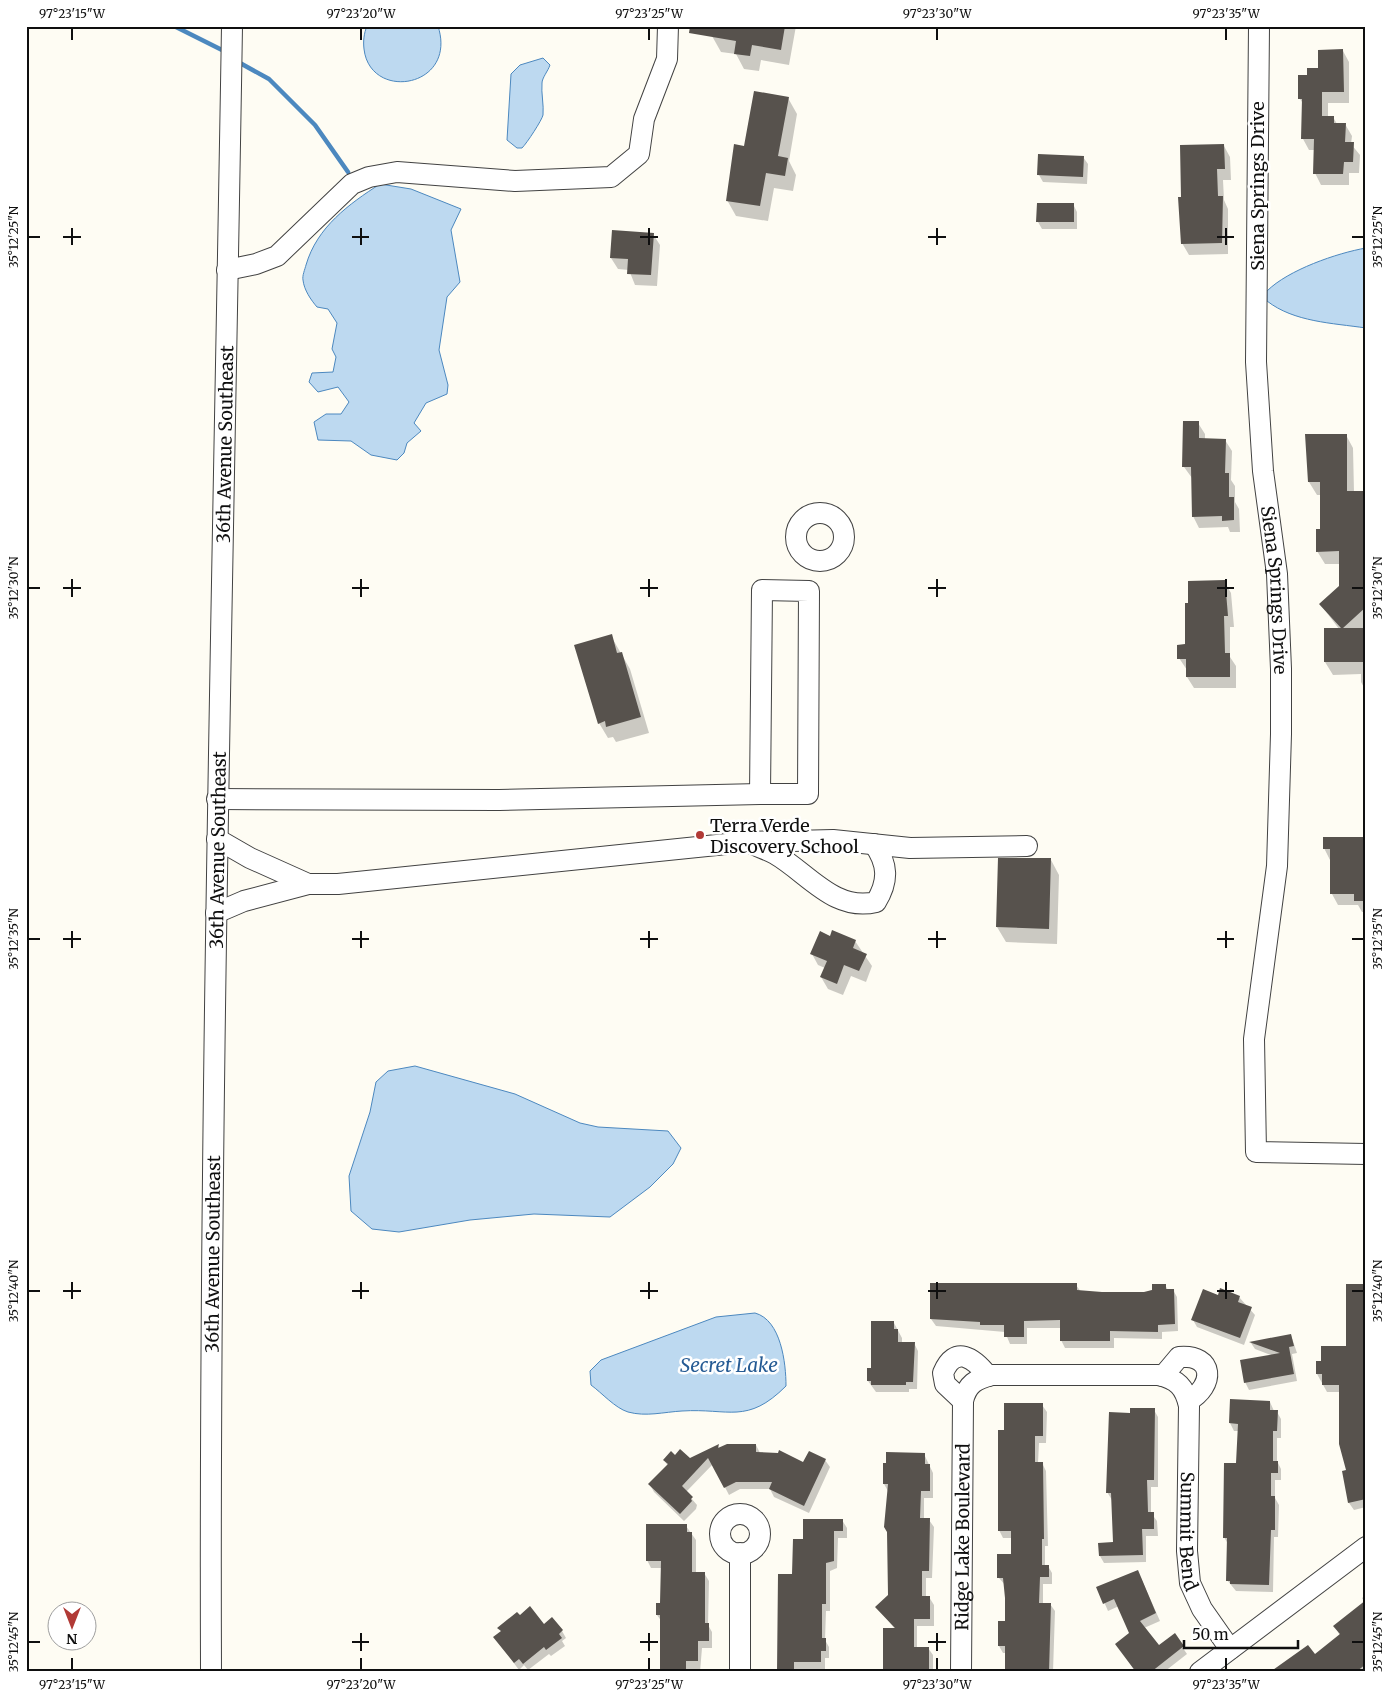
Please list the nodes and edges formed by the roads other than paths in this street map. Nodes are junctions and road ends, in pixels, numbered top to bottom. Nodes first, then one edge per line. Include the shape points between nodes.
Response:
1 (232, 26) edge
2 (668, 26) edge
3 (1259, 26) edge
4 (227, 270) junction
5 (810, 558) dead end
6 (809, 591) junction
7 (760, 794) junction
8 (217, 799) junction
9 (217, 839) junction
10 (746, 842) junction
11 (874, 844) junction
12 (1027, 846) dead end
13 (308, 884) junction
14 (216, 914) junction
15 (1366, 1154) edge
16 (988, 1376) junction
17 (1163, 1376) junction
18 (963, 1401) junction
19 (1188, 1401) junction
20 (1366, 1547) edge
21 (740, 1554) dead end
22 (1230, 1649) junction
23 (211, 1672) edge
24 (740, 1672) edge
25 (961, 1672) edge
26 (1200, 1672) edge

1 - 4 street, 36th Avenue Southeast
2 - 4 street via 666,59 644,120 639,154 611,177 515,181 398,172 369,177 352,184 278,256
3 - 15 street, Siena Springs Drive via 1256,362 1263,470 1277,574 1281,734 1276,875 1254,1039 1256,1152
4 - 8 street, 36th Avenue Southeast
5 - 6 street
6 - 7 street via 808,794
6 - 7 street via 762,590
7 - 8 street via 499,800
8 - 9 street, 36th Avenue Southeast
9 - 13 street
9 - 14 street, 36th Avenue Southeast
10 - 11 street via 833,840
10 - 11 street via 775,854 823,891 846,902 864,905 876,902 886,879 882,856
10 - 13 street via 338,884
11 - 12 street via 910,848
13 - 14 street via 244,901
14 - 23 street, 36th Avenue Southeast via 210,1431
16 - 17 street
16 - 18 street via 968,1386
16 - 18 street via 970,1358 950,1360 943,1373 945,1384
17 - 19 street via 1179,1383
17 - 19 street via 1179,1357 1194,1357 1205,1365 1208,1373 1204,1386
18 - 25 street, Ridge Lake Boulevard
19 - 22 street, Summit Bend via 1189,1577 1195,1598
20 - 22 street
21 - 24 street
22 - 26 street

